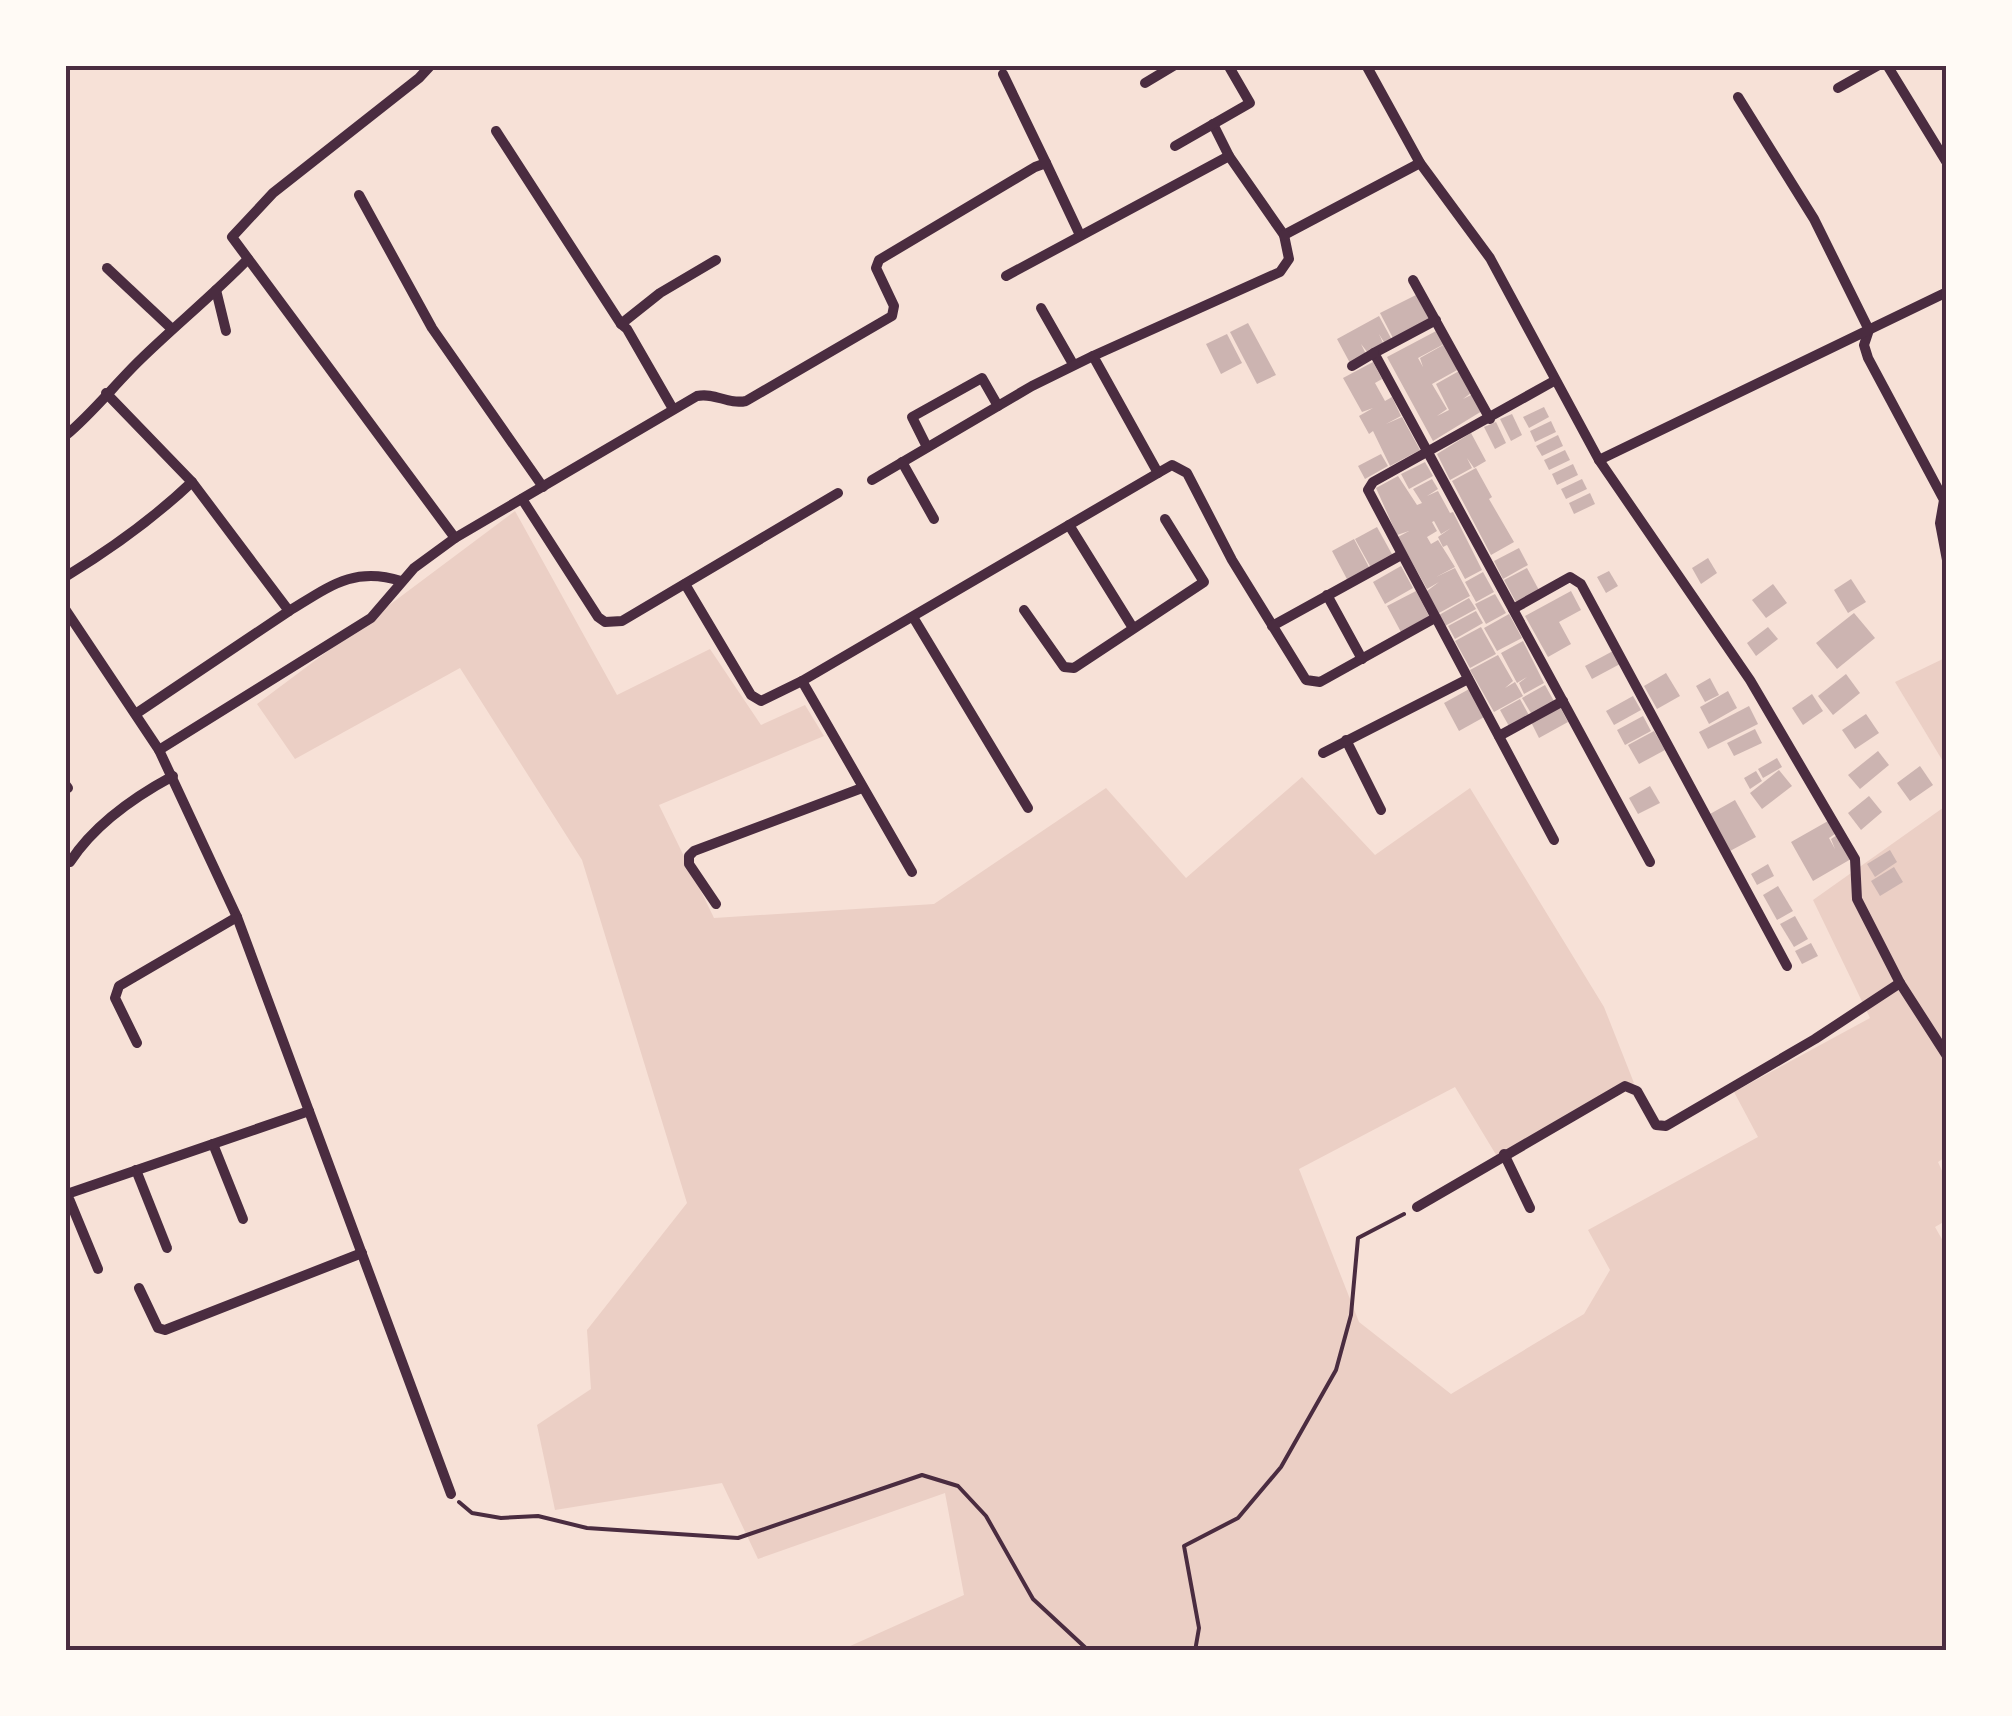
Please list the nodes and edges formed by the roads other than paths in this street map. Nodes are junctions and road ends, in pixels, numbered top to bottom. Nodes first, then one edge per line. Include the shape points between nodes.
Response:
1 (431, 65) edge
2 (1175, 65) edge
3 (1228, 65) edge
4 (1366, 65) edge
5 (1879, 65) edge
6 (1887, 65) edge
7 (1003, 74) dead end
8 (1144, 83) dead end
9 (1838, 88) dead end
10 (1738, 97) dead end
11 (1213, 124) junction
12 (496, 131) dead end
13 (1175, 146) dead end
14 (1229, 156) junction
15 (1947, 162) edge
16 (1046, 163) junction
17 (1420, 163) junction
18 (359, 195) dead end
19 (1080, 235) junction
20 (1284, 235) junction
21 (248, 259) junction
22 (716, 260) dead end
23 (107, 268) dead end
24 (1006, 276) dead end
25 (1414, 280) dead end
26 (216, 290) junction
27 (1947, 293) edge
28 (1042, 308) dead end
29 (1436, 320) junction
30 (621, 324) junction
31 (172, 329) junction
32 (1869, 330) junction
33 (226, 331) dead end
34 (1374, 353) junction
35 (1093, 356) junction
36 (1074, 364) junction
37 (1352, 366) dead end
38 (1554, 381) junction
39 (106, 393) junction
40 (998, 406) junction
41 (673, 410) junction
42 (1490, 418) junction
43 (65, 436) edge
44 (928, 447) junction
45 (1428, 452) junction
46 (1599, 460) junction
47 (902, 462) junction
48 (1158, 473) junction
49 (872, 480) dead end
50 (192, 482) junction
51 (542, 487) junction
52 (838, 493) dead end
53 (522, 499) junction
54 (1945, 499) edge
55 (934, 518) dead end
56 (1165, 519) dead end
57 (1070, 525) junction
58 (455, 538) junction
59 (1401, 555) junction
60 (1947, 560) edge
61 (65, 576) edge
62 (401, 581) junction
63 (684, 584) junction
64 (1327, 595) junction
65 (65, 608) edge
66 (1513, 609) junction
67 (1024, 610) dead end
68 (289, 611) junction
69 (913, 617) junction
70 (1435, 618) junction
71 (1272, 626) junction
72 (1132, 628) junction
73 (1362, 659) junction
74 (1468, 679) junction
75 (802, 681) junction
76 (1563, 701) junction
77 (137, 713) junction
78 (1499, 736) junction
79 (1346, 740) junction
80 (159, 750) junction
81 (1323, 753) dead end
82 (173, 776) junction
83 (862, 788) junction
84 (1028, 808) dead end
85 (1381, 810) dead end
86 (1554, 840) dead end
87 (70, 862) dead end
88 (1650, 862) dead end
89 (912, 872) dead end
90 (716, 904) dead end
91 (238, 917) junction
92 (1787, 966) dead end
93 (1900, 983) junction
94 (137, 1043) dead end
95 (1947, 1056) edge
96 (309, 1111) junction
97 (213, 1144) junction
98 (1504, 1154) junction
99 (136, 1170) junction
100 (1417, 1207) road end
101 (1530, 1208) dead end
102 (243, 1219) dead end
103 (167, 1248) dead end
104 (362, 1253) junction
105 (98, 1269) dead end
106 (139, 1288) dead end
107 (450, 1494) road end

1 - 21 street via 273,192 233,234
2 - 8 street
3 - 11 street via 1250,102
4 - 17 street
5 - 9 street
6 - 15 street
7 - 16 street
10 - 32 street via 1814,219
11 - 13 street
11 - 14 street
12 - 30 street
14 - 19 street
14 - 20 street
16 - 19 street
16 - 41 street via 879,260 892,316 746,402 704,394
17 - 20 street
17 - 38 street via 1490,258
18 - 51 street via 432,328
19 - 24 street
20 - 35 street via 1290,259 1280,272
21 - 26 street
21 - 58 street
22 - 30 street
23 - 31 street
25 - 29 street
26 - 31 street
26 - 33 street
27 - 32 street
28 - 36 street
29 - 34 street
29 - 42 street
30 - 41 street
31 - 39 street
32 - 46 street
32 - 54 street via 1868,358
34 - 37 street
34 - 45 street
35 - 36 street
35 - 48 street
36 - 40 street
38 - 42 street
38 - 46 street
39 - 43 street
39 - 50 street
40 - 44 street
40 - 44 street via 982,378 912,416
41 - 51 street
42 - 45 street
44 - 47 street
45 - 59 street via 1370,486 1368,495
45 - 66 street
46 - 93 street via 1750,680 1854,859 1857,899
47 - 49 street
47 - 55 street
48 - 57 street
48 - 71 street via 1172,465 1187,473
50 - 61 street via 141,526
50 - 68 street
51 - 53 street
52 - 63 street
53 - 58 street
53 - 63 street via 606,622 622,622
54 - 60 street via 1940,523
56 - 72 street via 1204,582
57 - 69 street
57 - 72 street
58 - 62 street
59 - 64 street
59 - 70 street
62 - 68 street via 360,574
62 - 80 street via 371,618
63 - 75 street via 756,700
64 - 71 street
64 - 73 street
65 - 77 street
66 - 76 street
66 - 92 street via 1570,578 1581,584
67 - 72 street via 1069,670
68 - 77 street
69 - 75 street
69 - 84 street
70 - 73 street
70 - 74 street
71 - 73 street via 1312,684
74 - 78 street
74 - 79 street
75 - 83 street
76 - 78 street
76 - 88 street
77 - 80 street
78 - 86 street
79 - 81 street
79 - 85 street
80 - 82 street
82 - 87 street via 84,840
82 - 91 street
83 - 89 street
83 - 90 street via 694,851 689,864
91 - 94 street via 120,986 115,998
91 - 96 street
93 - 95 street
93 - 98 street via 1666,1126 1656,1125 1637,1091 1626,1086
96 - 97 street
96 - 104 street
97 - 99 street
97 - 102 street
98 - 100 street
98 - 101 street
99 - 103 street
99 - 105 street via 67,1194
104 - 106 street via 165,1330
104 - 107 street

